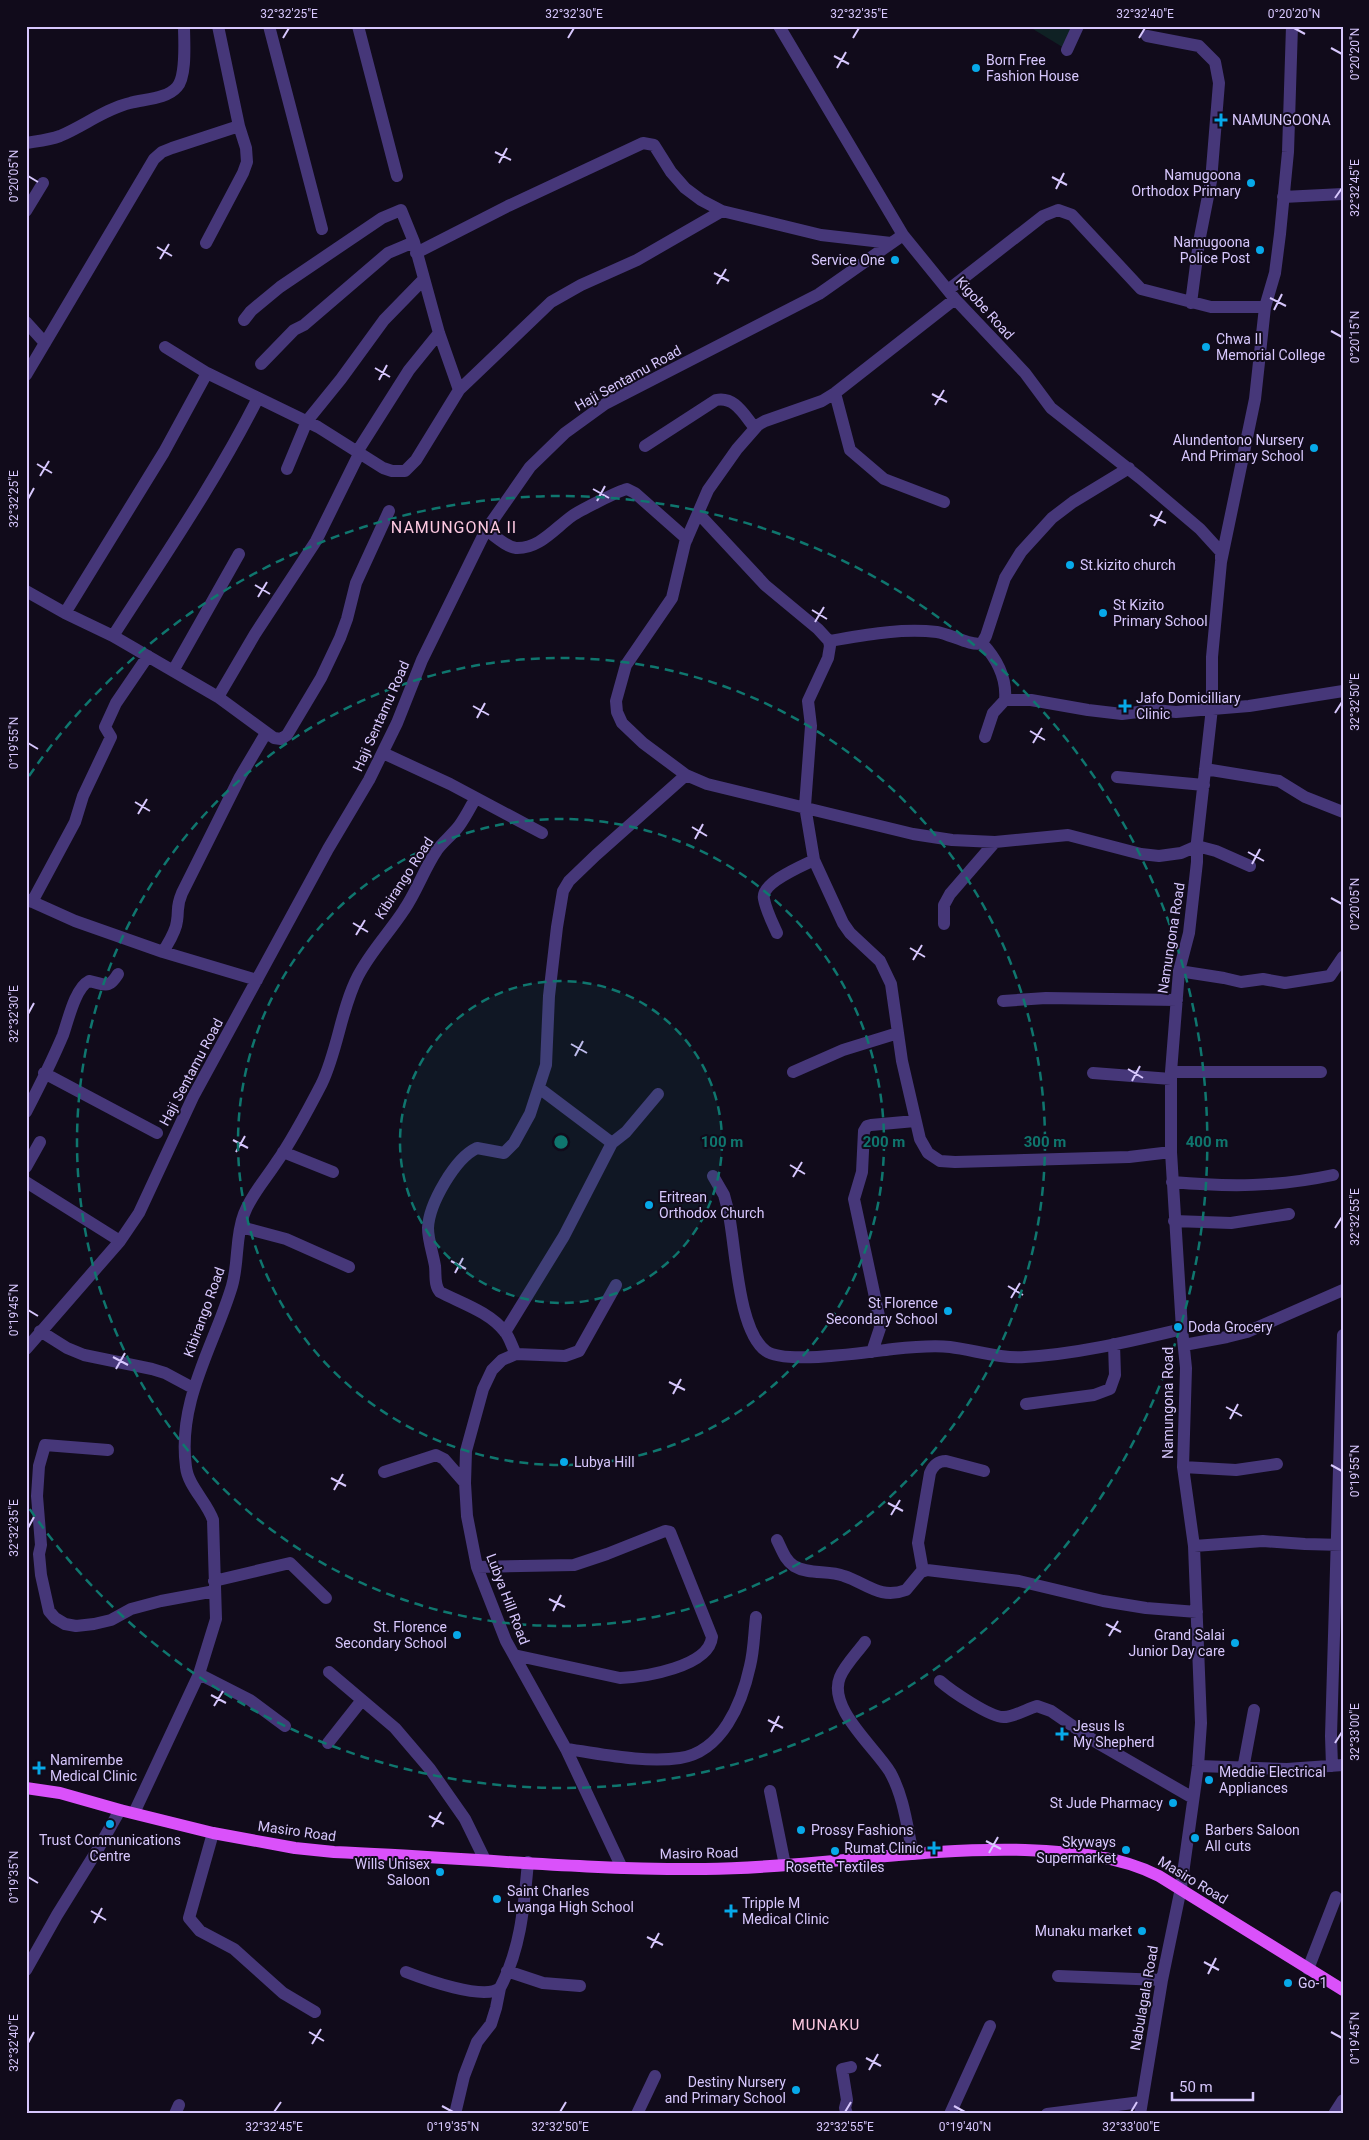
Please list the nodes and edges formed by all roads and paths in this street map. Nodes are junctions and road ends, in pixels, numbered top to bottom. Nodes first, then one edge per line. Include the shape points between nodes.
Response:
1 (184, 26) edge
2 (218, 26) edge
3 (269, 26) edge
4 (358, 26) edge
5 (779, 26) edge
6 (1078, 26) edge
7 (1292, 26) edge
8 (1147, 36) dead end
9 (1067, 50) dead end
10 (239, 126) junction
11 (26, 143) edge
12 (398, 176) dead end
13 (43, 184) dead end
14 (1343, 194) edge
15 (1284, 197) junction
16 (26, 211) edge
17 (722, 211) junction
18 (322, 229) dead end
19 (903, 236) junction
20 (206, 243) dead end
21 (891, 243) junction
22 (415, 248) junction
23 (423, 280) junction
24 (952, 295) junction
25 (1191, 303) junction
26 (1265, 307) junction
27 (244, 320) dead end
28 (26, 322) edge
29 (439, 333) junction
30 (46, 343) junction
31 (165, 347) dead end
32 (261, 364) dead end
33 (207, 373) junction
34 (26, 375) edge
35 (459, 390) junction
36 (835, 393) junction
37 (258, 398) junction
38 (308, 421) junction
39 (755, 428) junction
40 (645, 446) dead end
41 (358, 453) junction
42 (1128, 468) junction
43 (287, 469) dead end
44 (944, 502) dead end
45 (389, 511) dead end
46 (698, 513) junction
47 (486, 530) junction
48 (687, 539) junction
49 (239, 554) dead end
50 (1221, 562) junction
51 (26, 591) edge
52 (65, 613) junction
53 (113, 636) junction
54 (829, 641) junction
55 (982, 643) junction
56 (148, 656) junction
57 (173, 671) junction
58 (1343, 690) edge
59 (218, 697) junction
60 (1005, 700) junction
61 (1212, 708) junction
62 (266, 733) junction
63 (985, 738) dead end
64 (383, 753) junction
65 (1205, 769) junction
66 (686, 775) junction
67 (1117, 777) dead end
68 (1204, 785) junction
69 (475, 799) junction
70 (804, 806) junction
71 (1343, 812) edge
72 (542, 833) dead end
73 (994, 842) junction
74 (1197, 846) junction
75 (814, 860) junction
76 (1250, 866) dead end
77 (29, 900) edge
78 (944, 924) dead end
79 (777, 933) dead end
80 (163, 952) junction
81 (1343, 957) edge
82 (1179, 971) junction
83 (118, 974) dead end
84 (257, 980) junction
85 (1177, 1000) junction
86 (1003, 1001) dead end
87 (898, 1033) junction
88 (793, 1072) dead end
89 (1321, 1072) dead end
90 (44, 1073) junction
91 (1093, 1073) dead end
92 (1171, 1076) junction
93 (540, 1088) junction
94 (658, 1094) dead end
95 (26, 1112) edge
96 (915, 1121) junction
97 (157, 1133) dead end
98 (40, 1142) dead end
99 (612, 1143) junction
100 (283, 1152) junction
101 (1171, 1152) junction
102 (28, 1162) edge
103 (333, 1172) dead end
104 (1332, 1175) dead end
105 (714, 1176) dead end
106 (26, 1182) edge
107 (1172, 1182) junction
108 (1289, 1214) dead end
109 (1174, 1221) junction
110 (241, 1226) junction
111 (120, 1241) junction
112 (349, 1267) dead end
113 (616, 1285) dead end
114 (1343, 1290) edge
115 (1182, 1329) junction
116 (40, 1331) junction
117 (506, 1332) junction
118 (1343, 1335) edge
119 (1114, 1344) junction
120 (1184, 1345) junction
121 (26, 1349) edge
122 (872, 1352) junction
123 (516, 1354) junction
124 (193, 1388) junction
125 (1026, 1404) dead end
126 (108, 1450) dead end
127 (1277, 1464) dead end
128 (1184, 1467) junction
129 (984, 1471) dead end
130 (384, 1472) dead end
131 (465, 1483) junction
132 (777, 1540) dead end
133 (1343, 1545) edge
134 (1194, 1546) junction
135 (477, 1567) junction
136 (923, 1571) junction
137 (1343, 1573) edge
138 (215, 1586) junction
139 (1339, 1589) dead end
140 (326, 1598) dead end
141 (1197, 1612) junction
142 (756, 1617) dead end
143 (864, 1642) dead end
144 (514, 1655) junction
145 (329, 1672) dead end
146 (199, 1674) junction
147 (940, 1681) dead end
148 (362, 1700) junction
149 (1254, 1710) dead end
150 (286, 1726) dead end
151 (328, 1743) dead end
152 (566, 1749) junction
153 (1337, 1765) edge
154 (1198, 1766) junction
155 (1243, 1769) junction
156 (26, 1788) edge
157 (770, 1791) dead end
158 (1193, 1798) junction
159 (120, 1810) junction
160 (134, 1814) junction
161 (213, 1833) junction
162 (913, 1854) junction
163 (485, 1860) junction
164 (528, 1862) junction
165 (785, 1865) junction
166 (622, 1868) junction
167 (1181, 1888) junction
168 (1336, 1898) dead end
169 (1308, 1969) junction
170 (26, 1970) edge
171 (406, 1972) dead end
172 (507, 1972) junction
173 (1058, 1976) dead end
174 (1162, 1980) junction
175 (580, 1986) dead end
176 (500, 1988) junction
177 (1343, 1990) edge
178 (315, 2012) dead end
179 (990, 2026) dead end
180 (851, 2067) dead end
181 (655, 2076) dead end
182 (1343, 2100) edge
183 (1140, 2108) edge
184 (455, 2114) edge
185 (637, 2114) edge
186 (847, 2114) edge
187 (950, 2114) edge
188 (1047, 2114) edge
189 (1334, 2114) edge

1 - 11 street via 183,70 177,88 164,95 104,112 60,136
2 - 10 street
3 - 18 street
4 - 12 street
5 - 19 street, Kigobe Road
6 - 9 street
7 - 15 street, Namungona Road
8 - 25 street via 1200,46 1215,62 1219,83 1211,181
10 - 20 street via 247,162
10 - 30 street via 172,148 154,159
13 - 16 street
14 - 15 street
15 - 26 street, Namungona Road via 1275,273
17 - 21 street via 821,235
17 - 22 street via 685,188 654,145 643,143
17 - 35 street via 637,260 551,302
19 - 21 street, Haji Sentamu Road
19 - 24 street, Kigobe Road
21 - 47 street, Haji Sentamu Road via 819,294 585,417 546,449 530,467
22 - 23 street
22 - 27 street via 401,210 382,218 280,287
22 - 32 street via 388,253 294,330
23 - 29 street
23 - 38 street via 384,320
24 - 25 street via 1043,216 1058,210 1072,215 1141,289
24 - 36 street
24 - 42 street, Kigobe Road via 1025,373 1051,408
25 - 26 street via 1211,307
26 - 50 street, Namungona Road via 1255,399
28 - 30 street
29 - 35 street
29 - 41 street via 409,370
30 - 34 street
31 - 33 street
33 - 37 street
33 - 52 street via 164,452
35 - 41 street via 416,460 405,471 392,471
36 - 39 street
36 - 44 street via 850,450 884,479
37 - 38 street
37 - 53 street via 240,434
38 - 41 street
38 - 43 street
39 - 40 street via 733,401 722,398
39 - 46 street via 719,473
41 - 59 street via 316,541
42 - 50 street, Kigobe Road via 1200,529 1221,552
42 - 55 street via 1052,518 1021,552 1005,578
45 - 62 street via 356,583 344,629 320,678 287,735 278,740
46 - 48 street
46 - 54 street via 765,585
47 - 48 street via 516,548 532,545 578,512 627,489 635,492
47 - 64 street, Haji Sentamu Road via 422,660
48 - 66 street via 672,598 626,665 616,701 622,723
49 - 57 street
50 - 61 street, Namungona Road via 1212,657
51 - 52 street
52 - 53 street
53 - 56 street
54 - 55 street via 914,630
54 - 70 street via 828,658 808,701 811,726
55 - 60 street via 992,654 1003,677
56 - 57 street
56 - 77 street via 116,702 105,727 111,737 83,796 75,822
57 - 59 street
58 - 61 street via 1249,706
59 - 62 street
60 - 61 street via 1031,700 1122,714
60 - 63 street via 993,713
61 - 65 street, Namungona Road
62 - 80 street via 240,777 182,893 176,908 175,930
64 - 69 street
64 - 84 street, Haji Sentamu Road
65 - 68 street, Namungona Road
65 - 71 street via 1278,781 1305,797
66 - 70 street via 730,791
66 - 93 street via 596,855 569,881 563,892 549,996 546,1065
67 - 68 street
68 - 74 street, Namungona Road
69 - 72 street
69 - 100 street, Kibirango Road via 459,826 436,852 404,912 377,945 358,976 322,1083
70 - 73 street via 913,834
70 - 75 street
73 - 74 street via 1068,835 1159,856
73 - 78 street via 950,894 944,905
74 - 76 street
74 - 82 street, Namungona Road via 1189,933
75 - 79 street via 778,879 764,893
75 - 87 street via 843,923 885,970 891,984
77 - 80 street via 75,921
80 - 84 street
81 - 82 street via 1330,976 1285,983 1264,979 1241,982
82 - 85 street, Namungona Road
83 - 90 street via 104,986 86,983
84 - 111 street, Haji Sentamu Road via 193,1097 139,1213
85 - 86 street via 1046,998
85 - 92 street, Namungona Road
87 - 88 street via 843,1050
87 - 96 street
89 - 92 street
90 - 95 street
90 - 97 street
91 - 92 street
92 - 101 street, Namungona Road
93 - 99 street
93 - 117 street via 522,1130 507,1151 500,1154 477,1148 450,1175 439,1194 428,1228 438,1290 479,1312
94 - 99 street via 626,1132
96 - 101 street via 928,1153 940,1161 1129,1157
96 - 122 street via 871,1125 864,1131 862,1172 854,1199 879,1316 880,1328
98 - 102 street
99 - 117 street via 564,1236
100 - 103 street
100 - 110 street, Kibirango Road via 252,1198
101 - 107 street, Namungona Road
104 - 107 street via 1267,1185
105 - 122 street via 728,1210 745,1314 761,1346 781,1356 825,1357
106 - 111 street
107 - 109 street, Namungona Road
108 - 109 street via 1231,1223
109 - 115 street, Namungona Road
110 - 112 street via 286,1238
110 - 124 street, Kibirango Road via 232,1285
111 - 116 street, Haji Sentamu Road
113 - 123 street via 590,1335 576,1354
114 - 120 street via 1247,1332
115 - 119 street
115 - 120 street, Namungona Road
116 - 121 street, Haji Sentamu Road
116 - 124 street via 84,1355 166,1373
117 - 123 street
118 - 153 street via 1331,1726
119 - 122 street via 1023,1357 948,1347
119 - 125 street via 1115,1375 1110,1389 1094,1395
120 - 128 street, Namungona Road
123 - 131 street, Lubya Hill Road via 497,1364 487,1378 466,1451
124 - 138 street, Kibirango Road via 186,1426 186,1469 213,1520
126 - 138 street via 45,1445 39,1466 37,1496 41,1575 49,1611 64,1624 85,1625 112,1620 131,1609
127 - 128 street via 1236,1470
128 - 134 street, Namungona Road
129 - 136 street via 946,1461 932,1467 918,1543
130 - 131 street via 436,1455 444,1458
131 - 135 street, Lubya Hill Road via 467,1516
132 - 136 street via 787,1560 794,1566 844,1576 864,1587 887,1593 906,1590
133 - 134 street via 1263,1541
134 - 141 street, Namungona Road
135 - 144 street, Lubya Hill Road
135 - 144 street via 574,1565 665,1531 670,1532 712,1637 708,1648 690,1661 664,1672 638,1677 620,1678
136 - 141 street via 1018,1581 1146,1608
137 - 139 street
138 - 140 street via 290,1563
138 - 146 street, Kibirango Road via 216,1619
141 - 154 street, Namungona Road via 1201,1723
142 - 152 street via 750,1666 742,1693 731,1719 707,1748 682,1758 651,1760
143 - 162 street via 840,1676 837,1686 839,1698 845,1713 891,1774 904,1806
144 - 152 street, Lubya Hill Road
145 - 148 street
146 - 150 street via 250,1700
146 - 160 street, Kibirango Road
147 - 158 street via 986,1711 1003,1717 1037,1706 1051,1711 1096,1742
148 - 151 street
148 - 163 street via 395,1728 430,1768 465,1819
149 - 155 street
152 - 166 street, Lubya Hill Road
153 - 155 street
154 - 155 street
154 - 158 street, Namungona Road
156 - 159 main road, Masiro Road via 60,1793
157 - 165 street
158 - 167 street, Namungona Road
159 - 160 main road, Masiro Road
159 - 170 street
160 - 161 main road, Masiro Road
161 - 163 main road, Masiro Road via 295,1848
161 - 178 street via 190,1918 200,1931 234,1949 282,1993
162 - 165 main road, Masiro Road
162 - 167 main road, Masiro Road via 1007,1850 1077,1853 1145,1869
163 - 164 main road, Masiro Road
164 - 166 main road, Masiro Road
164 - 172 street via 522,1924
165 - 166 main road, Masiro Road via 707,1869
167 - 169 main road, Masiro Road
167 - 174 street, Nabulagala Road
168 - 169 street
169 - 177 main road, Masiro Road
171 - 176 street via 449,1987 491,1992
172 - 175 street via 543,1983
172 - 176 street
173 - 174 street
174 - 183 street, Nabulagala Road
176 - 184 street via 491,2024 477,2042 464,2076
179 - 187 street
180 - 186 street via 842,2069
181 - 185 street
182 - 189 street
183 - 188 street

